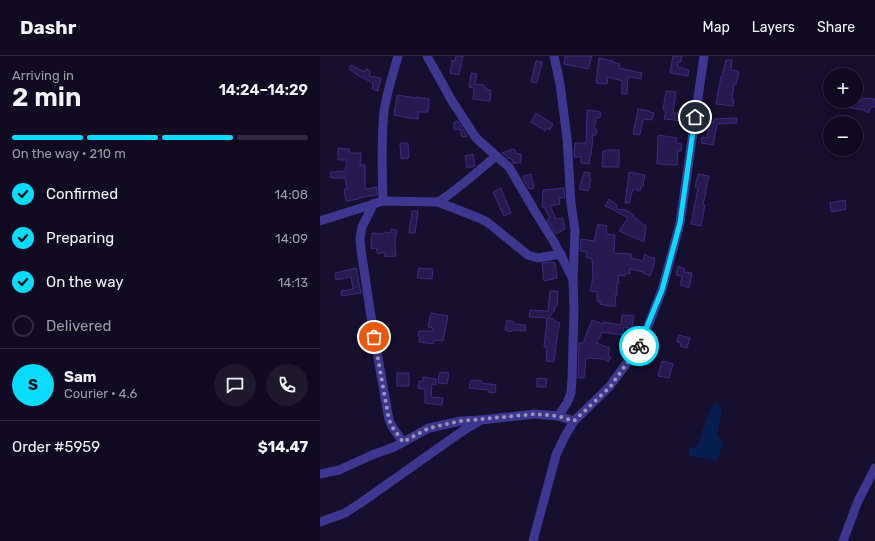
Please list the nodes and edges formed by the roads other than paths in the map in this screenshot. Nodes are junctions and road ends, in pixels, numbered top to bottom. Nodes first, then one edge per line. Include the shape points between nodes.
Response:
1 (398, 56) edge
2 (427, 56) edge
3 (555, 56) edge
4 (704, 56) edge
5 (496, 156) junction
6 (378, 202) junction
7 (438, 202) junction
8 (320, 221) edge
9 (561, 254) junction
10 (573, 280) junction
11 (558, 416) junction
12 (481, 420) junction
13 (574, 421) junction
14 (403, 442) junction
15 (875, 468) edge
16 (320, 474) edge
17 (320, 522) edge
18 (533, 541) edge
19 (843, 541) edge

1 - 6 street via 384,110
2 - 5 street via 476,138
3 - 10 street via 567,138 574,231
4 - 13 street via 680,223 662,290 641,344 610,387
5 - 7 street
5 - 9 street via 509,167
6 - 7 street
6 - 8 street
6 - 14 street via 362,228 361,250 389,420
7 - 9 street via 487,222 528,255 538,258
9 - 10 street
10 - 11 street via 571,393
11 - 12 street via 535,414
11 - 13 street
12 - 14 street via 461,421 429,428
12 - 17 street via 345,513
13 - 18 street via 556,455
14 - 16 street via 340,470
15 - 19 street via 858,500

